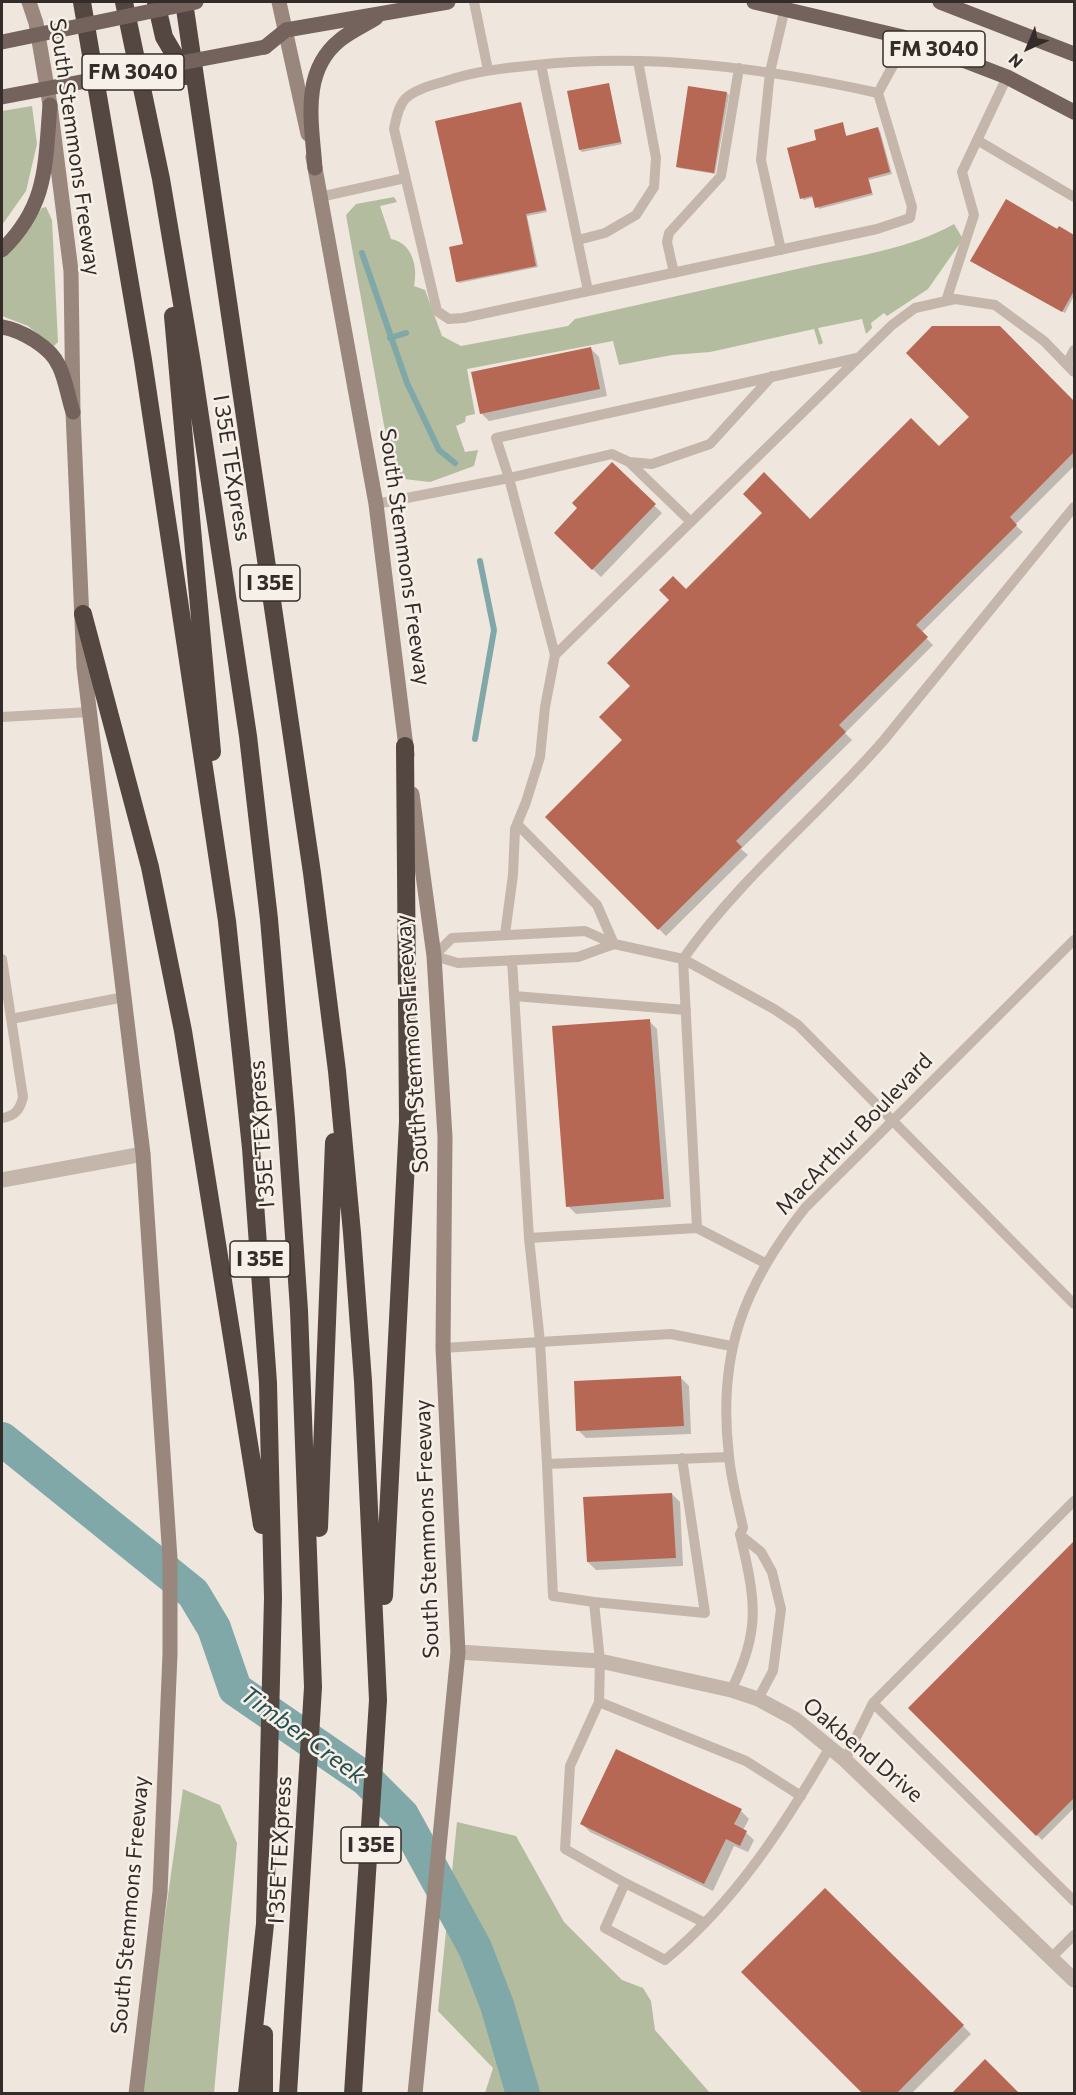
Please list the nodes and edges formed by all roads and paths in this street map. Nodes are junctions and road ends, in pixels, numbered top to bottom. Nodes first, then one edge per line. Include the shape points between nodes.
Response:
1 (29, 2) edge
2 (82, 2) edge
3 (124, 2) edge
4 (156, 2) edge
5 (184, 2) edge
6 (196, 2) edge
7 (279, 2) edge
8 (448, 2) edge
9 (474, 2) edge
10 (754, 2) edge
11 (940, 2) edge
12 (785, 8) junction
13 (385, 13) junction
14 (286, 30) junction
15 (903, 38) junction
16 (2, 42) edge
17 (1074, 54) edge
18 (638, 61) junction
19 (541, 65) junction
20 (739, 68) junction
21 (488, 70) junction
22 (770, 72) junction
23 (1007, 77) junction
24 (878, 93) junction
25 (199, 96) junction
26 (2, 97) edge
27 (50, 105) junction
28 (1074, 112) edge
29 (977, 140) junction
30 (315, 168) junction
31 (405, 178) junction
32 (161, 179) junction
33 (1074, 196) edge
34 (320, 197) junction
35 (578, 240) junction
36 (2, 250) edge
37 (781, 250) junction
38 (674, 273) junction
39 (588, 291) junction
40 (946, 301) junction
41 (2, 327) edge
42 (1074, 350) edge
43 (859, 358) junction
44 (1070, 368) edge
45 (773, 375) junction
46 (73, 412) junction
47 (629, 462) junction
48 (508, 478) junction
49 (376, 504) junction
50 (1074, 507) edge
51 (691, 522) junction
52 (83, 614) junction
53 (555, 655) junction
54 (89, 712) junction
55 (2, 717) edge
56 (405, 746) junction
57 (518, 825) junction
58 (227, 921) junction
59 (505, 934) junction
60 (1074, 940) edge
61 (614, 944) junction
62 (434, 956) junction
63 (2, 959) edge
64 (683, 959) junction
65 (512, 960) junction
66 (514, 996) junction
67 (124, 997) junction
68 (686, 1010) junction
69 (11, 1019) junction
70 (337, 1071) junction
71 (2, 1118) edge
72 (892, 1119) junction
73 (143, 1154) junction
74 (2, 1180) edge
75 (697, 1228) junction
76 (529, 1238) junction
77 (765, 1263) junction
78 (1074, 1304) edge
79 (540, 1342) junction
80 (731, 1346) junction
81 (443, 1348) junction
82 (729, 1456) junction
83 (682, 1458) junction
84 (547, 1464) junction
85 (1074, 1501) edge
86 (740, 1534) junction
87 (273, 1598) junction
88 (594, 1602) junction
89 (458, 1652) junction
90 (600, 1661) junction
91 (313, 1688) junction
92 (732, 1690) junction
93 (758, 1699) junction
94 (378, 1700) junction
95 (598, 1702) junction
96 (873, 1703) junction
97 (830, 1747) junction
98 (845, 1760) junction
99 (801, 1796) junction
100 (625, 1883) junction
101 (1074, 1901) edge
102 (705, 1923) junction
103 (264, 1924) junction
104 (1074, 1935) edge
105 (1051, 1958) junction
106 (1074, 1980) edge
107 (416, 2090) edge
108 (136, 2094) edge
109 (247, 2094) edge
110 (264, 2094) edge
111 (288, 2094) edge
112 (353, 2094) edge

1 - 27 main road, South Stemmons Freeway
2 - 58 highway, South Stemmons Freeway / I 35E via 143,360
3 - 32 highway
4 - 25 highway via 164,37
5 - 25 highway, I 35E
6 - 16 main road, FM 3040, bridge
7 - 14 main road, South Stemmons Freeway
8 - 13 main road, FM 3040
9 - 21 lane
10 - 12 main road, FM 3040
11 - 17 main road, FM 3040
12 - 15 main road, FM 3040
12 - 22 lane
13 - 14 main road, FM 3040
13 - 30 main road via 340,40 321,61 310,89
14 - 26 main road, FM 3040, bridge via 265,47
14 - 30 main road, South Stemmons Freeway
15 - 23 main road, FM 3040
15 - 24 lane
18 - 19 lane via 589,60
18 - 20 lane
18 - 35 lane via 656,158 654,187 636,215 605,233
19 - 21 lane
19 - 35 lane
20 - 22 lane
20 - 38 lane via 721,176 669,234 667,242
21 - 31 lane via 433,85 412,93 404,101 394,129
22 - 24 lane
22 - 37 lane via 761,160
23 - 28 main road, FM 3040
23 - 29 lane
24 - 37 lane via 912,207 910,218
25 - 70 highway, I 35E
27 - 36 main road via 44,175 34,209
27 - 46 main road, South Stemmons Freeway via 71,271
29 - 33 lane
29 - 40 lane via 962,172 975,215
30 - 34 main road, South Stemmons Freeway
31 - 34 lane
31 - 39 lane via 434,304 449,319
32 - 58 highway
32 - 91 highway, I 35E TEXpress via 248,736 269,918 299,1310
34 - 49 main road, South Stemmons Freeway
35 - 39 lane
37 - 38 lane
38 - 39 lane
40 - 43 lane via 915,308
40 - 44 lane via 995,305 1044,341
41 - 46 main road via 38,343 59,364
42 - 44 lane
43 - 45 lane
43 - 51 lane
45 - 47 lane via 710,444 652,464
45 - 48 lane via 496,438
46 - 52 main road, South Stemmons Freeway
47 - 48 lane via 612,454
47 - 51 lane
48 - 49 lane
48 - 53 lane
49 - 56 main road, South Stemmons Freeway
50 - 64 lane via 871,756 740,887
51 - 53 lane
52 - 54 main road, South Stemmons Freeway
52 - 87 highway via 150,867 181,1019
53 - 57 lane via 540,757
54 - 55 lane
54 - 67 main road, South Stemmons Freeway
56 - 62 main road, South Stemmons Freeway
56 - 94 highway via 408,1122
57 - 59 lane via 514,829
57 - 61 lane via 597,905
58 - 87 highway, South Stemmons Freeway / I 35E via 260,1262 268,1383
59 - 61 lane via 585,931
59 - 62 lane via 452,938
60 - 72 lane, MacArthur Boulevard
61 - 64 lane
61 - 65 lane via 578,957
62 - 65 lane via 458,963
62 - 81 main road, South Stemmons Freeway via 445,1137
63 - 69 lane
64 - 68 lane
64 - 72 lane via 798,1025
65 - 66 lane
66 - 68 lane
66 - 76 lane
67 - 69 lane
67 - 73 main road, South Stemmons Freeway
68 - 75 lane
69 - 71 lane via 23,1097 20,1110
70 - 91 highway
70 - 94 highway, I 35E via 363,1381
72 - 77 lane, MacArthur Boulevard via 805,1208
72 - 78 lane
73 - 74 street
73 - 108 main road, South Stemmons Freeway via 170,1559 160,1892
75 - 76 lane
75 - 77 lane
76 - 79 lane
77 - 80 lane, MacArthur Boulevard
79 - 80 lane via 671,1334
79 - 81 lane
79 - 84 lane
80 - 82 lane, MacArthur Boulevard via 726,1414
81 - 89 main road, South Stemmons Freeway
82 - 83 lane
82 - 86 lane, MacArthur Boulevard via 743,1528
83 - 84 lane
83 - 88 lane via 705,1613
84 - 88 lane via 552,1596
85 - 96 lane
86 - 92 lane, MacArthur Boulevard via 751,1581 754,1629
86 - 93 lane via 761,1552 772,1572 781,1609 773,1671
87 - 103 highway, South Stemmons Freeway / I 35E
88 - 90 lane
89 - 90 street, Oakbend Drive
89 - 107 main road, South Stemmons Freeway
90 - 92 street, Oakbend Drive
90 - 95 lane
91 - 111 highway, I 35E TEXpress
92 - 93 street, Oakbend Drive
93 - 97 street, Oakbend Drive via 795,1719
94 - 112 highway, I 35E
95 - 99 lane via 746,1761
95 - 100 lane via 570,1766 565,1849
96 - 98 lane
96 - 101 lane
97 - 98 street, Oakbend Drive
97 - 99 lane
98 - 105 street, Oakbend Drive
99 - 102 lane via 753,1869
100 - 102 lane
100 - 102 lane via 605,1928 665,1960
103 - 109 highway, South Stemmons Freeway / I 35E
103 - 110 highway
104 - 105 lane
105 - 106 street, Oakbend Drive

